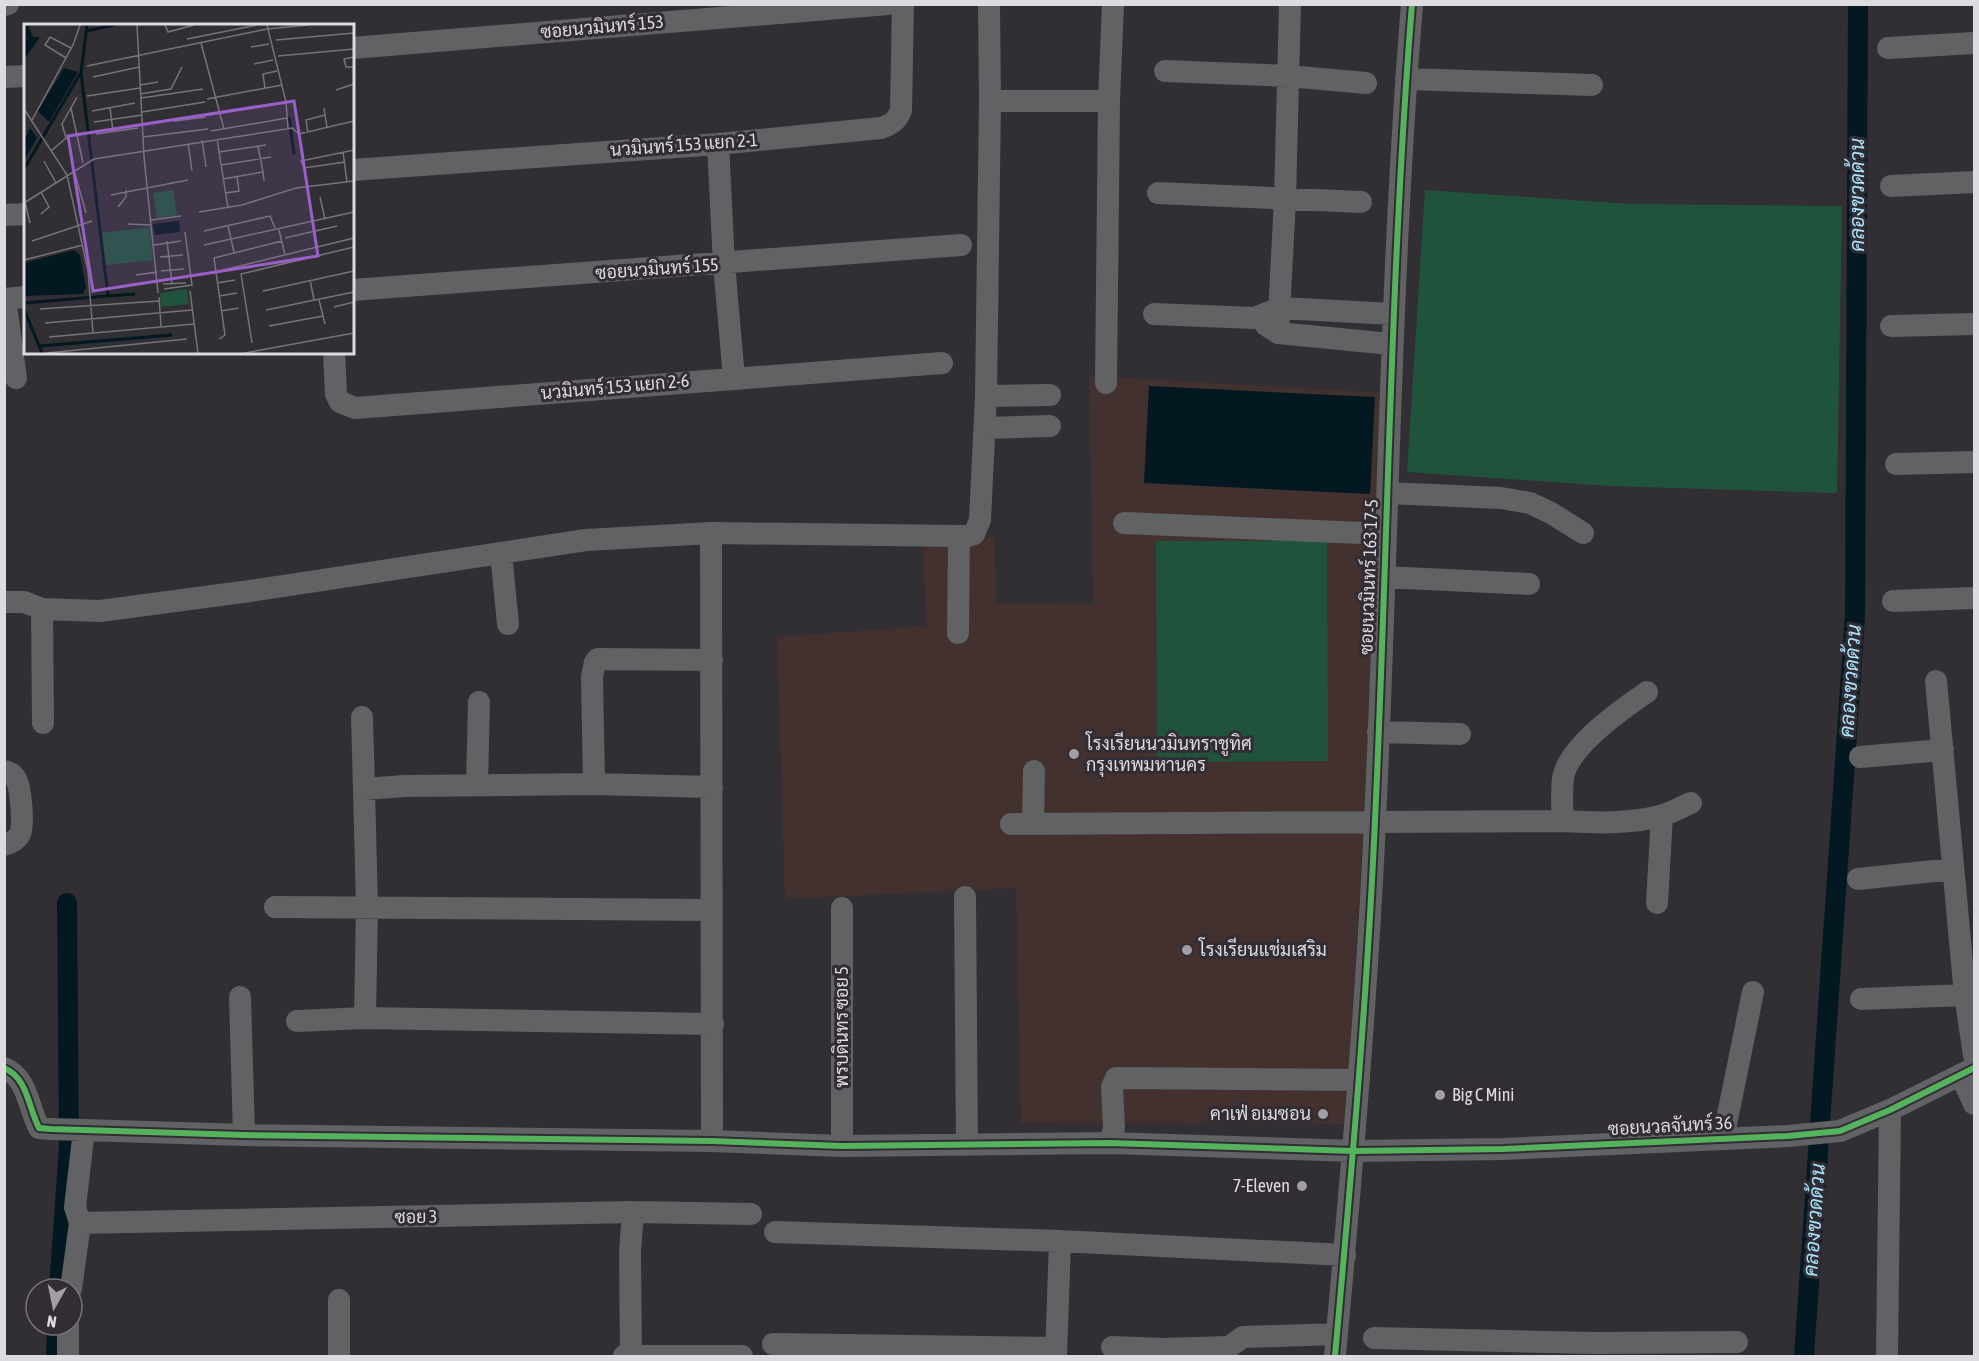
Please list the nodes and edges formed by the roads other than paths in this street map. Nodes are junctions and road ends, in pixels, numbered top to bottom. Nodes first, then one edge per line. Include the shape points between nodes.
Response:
1 (888, 4) edge
2 (903, 4) edge
3 (989, 4) edge
4 (1113, 4) edge
5 (1290, 4) edge
6 (1412, 4) edge
7 (1974, 43) edge
8 (354, 48) edge
9 (1888, 48) dead end
10 (1165, 71) dead end
11 (24, 76) edge
12 (1288, 76) junction
13 (4, 77) edge
14 (1406, 79) junction
15 (1366, 83) dead end
16 (1592, 85) dead end
17 (990, 101) junction
18 (1109, 101) junction
19 (718, 144) junction
20 (354, 170) edge
21 (1974, 182) edge
22 (1891, 186) dead end
23 (1158, 193) dead end
24 (1285, 199) junction
25 (1361, 202) dead end
26 (24, 214) edge
27 (4, 215) edge
28 (961, 246) dead end
29 (724, 264) junction
30 (354, 290) edge
31 (24, 297) edge
32 (5, 299) edge
33 (1280, 308) junction
34 (1154, 314) dead end
35 (1393, 314) junction
36 (1254, 318) junction
37 (1974, 324) edge
38 (1891, 326) dead end
39 (1278, 333) junction
40 (1391, 344) junction
41 (334, 354) edge
42 (942, 363) dead end
43 (16, 378) dead end
44 (734, 378) junction
45 (1106, 383) dead end
46 (1050, 395) dead end
47 (987, 396) junction
48 (1050, 426) dead end
49 (985, 428) junction
50 (1974, 462) edge
51 (1896, 464) dead end
52 (1388, 493) junction
53 (1124, 523) dead end
54 (711, 532) junction
55 (1583, 533) dead end
56 (1386, 534) junction
57 (959, 537) junction
58 (501, 553) junction
59 (1384, 577) junction
60 (1529, 584) dead end
61 (1974, 598) edge
62 (1893, 601) dead end
63 (4, 602) edge
64 (42, 609) junction
65 (508, 624) dead end
66 (958, 633) dead end
67 (712, 660) junction
68 (1936, 681) dead end
69 (1647, 692) dead end
70 (479, 702) dead end
71 (362, 717) dead end
72 (43, 723) dead end
73 (1378, 732) junction
74 (1460, 734) dead end
75 (1943, 750) junction
76 (1860, 758) dead end
77 (4, 771) edge
78 (1034, 771) dead end
79 (594, 784) junction
80 (477, 785) junction
81 (712, 787) junction
82 (364, 789) junction
83 (1691, 803) dead end
84 (1662, 815) junction
85 (1562, 821) junction
86 (1375, 822) junction
87 (4, 845) edge
88 (1953, 869) junction
89 (1858, 879) dead end
90 (965, 897) dead end
91 (1657, 903) dead end
92 (275, 907) dead end
93 (367, 907) junction
94 (842, 908) dead end
95 (712, 910) junction
96 (1753, 992) dead end
97 (1965, 995) junction
98 (240, 997) dead end
99 (1861, 999) dead end
100 (365, 1018) junction
101 (297, 1021) dead end
102 (713, 1024) junction
103 (1974, 1055) edge
104 (4, 1068) edge
105 (1968, 1072) edge
106 (1359, 1080) junction
107 (1974, 1104) edge
108 (1890, 1110) junction
109 (81, 1130) junction
110 (244, 1135) junction
111 (1723, 1139) junction
112 (712, 1141) junction
113 (1110, 1143) junction
114 (967, 1145) junction
115 (842, 1146) junction
116 (1354, 1151) junction
117 (633, 1212) junction
118 (751, 1215) dead end
119 (80, 1223) junction
120 (775, 1232) dead end
121 (1060, 1241) junction
122 (1345, 1255) junction
123 (73, 1277) edge
124 (339, 1300) dead end
125 (1337, 1334) junction
126 (68, 1337) edge
127 (1374, 1338) dead end
128 (1737, 1342) dead end
129 (773, 1344) dead end
130 (1112, 1347) dead end
131 (1589, 1350) edge
132 (1056, 1352) edge
133 (68, 1356) edge
134 (339, 1356) edge
135 (624, 1356) edge
136 (631, 1356) edge
137 (742, 1356) edge
138 (1335, 1356) edge
139 (1887, 1356) edge

1 - 8 street, ซอยนวมินทร์ 153
2 - 19 street, นวมินทร์ 153 แยก 2-1 via 901,110 892,124
3 - 17 street
4 - 18 street
5 - 12 street
6 - 14 street, ซอยนวมินทร์ 163 17-5
7 - 9 street
10 - 12 street
11 - 13 street
12 - 15 street
12 - 24 street
14 - 16 street
14 - 35 street, ซอยนวมินทร์ 163 17-5
17 - 18 street
17 - 47 street
18 - 45 street
19 - 20 street, นวมินทร์ 153 แยก 2-1
19 - 29 street
21 - 22 street
23 - 24 street
24 - 25 street
24 - 33 street
26 - 27 street
28 - 29 street, ซอยนวมินทร์ 155
29 - 30 street, ซอยนวมินทร์ 155
29 - 44 street
31 - 32 street
32 - 43 street
33 - 35 street
33 - 36 street
33 - 39 street
34 - 36 street
35 - 40 street, ซอยนวมินทร์ 163 17-5
36 - 39 street
37 - 38 street
39 - 40 street
40 - 52 street, ซอยนวมินทร์ 163 17-5
41 - 44 street, นวมินทร์ 153 แยก 2-6 via 336,394 340,402 355,408
42 - 44 street, นวมินทร์ 153 แยก 2-6
46 - 47 street
47 - 49 street
48 - 49 street
49 - 57 street via 980,520 974,534
50 - 51 street
52 - 55 street via 1530,503
52 - 56 street, ซอยนวมินทร์ 163 17-5
53 - 56 street
54 - 57 street
54 - 58 street via 586,540
54 - 67 street
56 - 59 street, ซอยนวมินทร์ 163 17-5
57 - 66 street
58 - 64 street via 100,611
58 - 65 street
59 - 60 street
59 - 73 street, ซอยนวมินทร์ 163 17-5
61 - 62 street
63 - 64 street via 24,602
64 - 72 street
67 - 79 street via 594,662
67 - 81 street
68 - 75 street
69 - 85 street via 1600,726 1569,761 1563,777
70 - 80 street
71 - 82 street
73 - 74 street
73 - 86 street, ซอยนวมินทร์ 163 17-5
75 - 76 street
75 - 88 street
77 - 87 street via 16,778 21,822 20,833
78 - 86 street via 1022,823
79 - 80 street
79 - 81 street
80 - 82 street
81 - 95 street
82 - 93 street
83 - 84 street
84 - 85 street via 1597,823
84 - 91 street
85 - 86 street
86 - 106 street, ซอยนวมินทร์ 163 17-5
88 - 89 street
88 - 97 street
90 - 114 street
92 - 93 street
93 - 95 street
93 - 100 street
94 - 115 street, พรบดินทร ซอย 5
95 - 102 street
96 - 111 street
97 - 99 street
97 - 103 street
98 - 110 street
100 - 101 street
100 - 102 street
102 - 112 street
104 - 109 street, ซอยนวลจันทร์ 36 via 22,1082 39,1128
105 - 107 street
105 - 108 street, ซอยนวลจันทร์ 36
106 - 113 street via 1116,1078 1112,1086 1114,1128
106 - 116 street, ซอยนวมินทร์ 163 17-5
108 - 111 street, ซอยนวลจันทร์ 36 via 1840,1131
108 - 139 street
109 - 110 street, ซอยนวลจันทร์ 36
109 - 119 street via 75,1207
110 - 112 street, ซอยนวลจันทร์ 36
111 - 116 street, ซอยนวลจันทร์ 36
112 - 115 street, ซอยนวลจันทร์ 36
113 - 114 street, ซอยนวลจันทร์ 36
113 - 116 street, ซอยนวลจันทร์ 36
114 - 115 street, ซอยนวลจันทร์ 36
116 - 122 street, ซอยนวมินทร์ 163 17-5
117 - 118 street, ซอย 3
117 - 119 street, ซอย 3
117 - 136 street
119 - 123 street
120 - 121 street
121 - 122 street
121 - 132 street
122 - 125 street, ซอยนวมินทร์ 163 17-5
124 - 134 street
125 - 130 street via 1243,1337 1229,1347
125 - 138 street, ซอยนวมินทร์ 163 17-5
126 - 133 street
127 - 131 street
128 - 131 street
129 - 132 street
135 - 136 street
136 - 137 street

